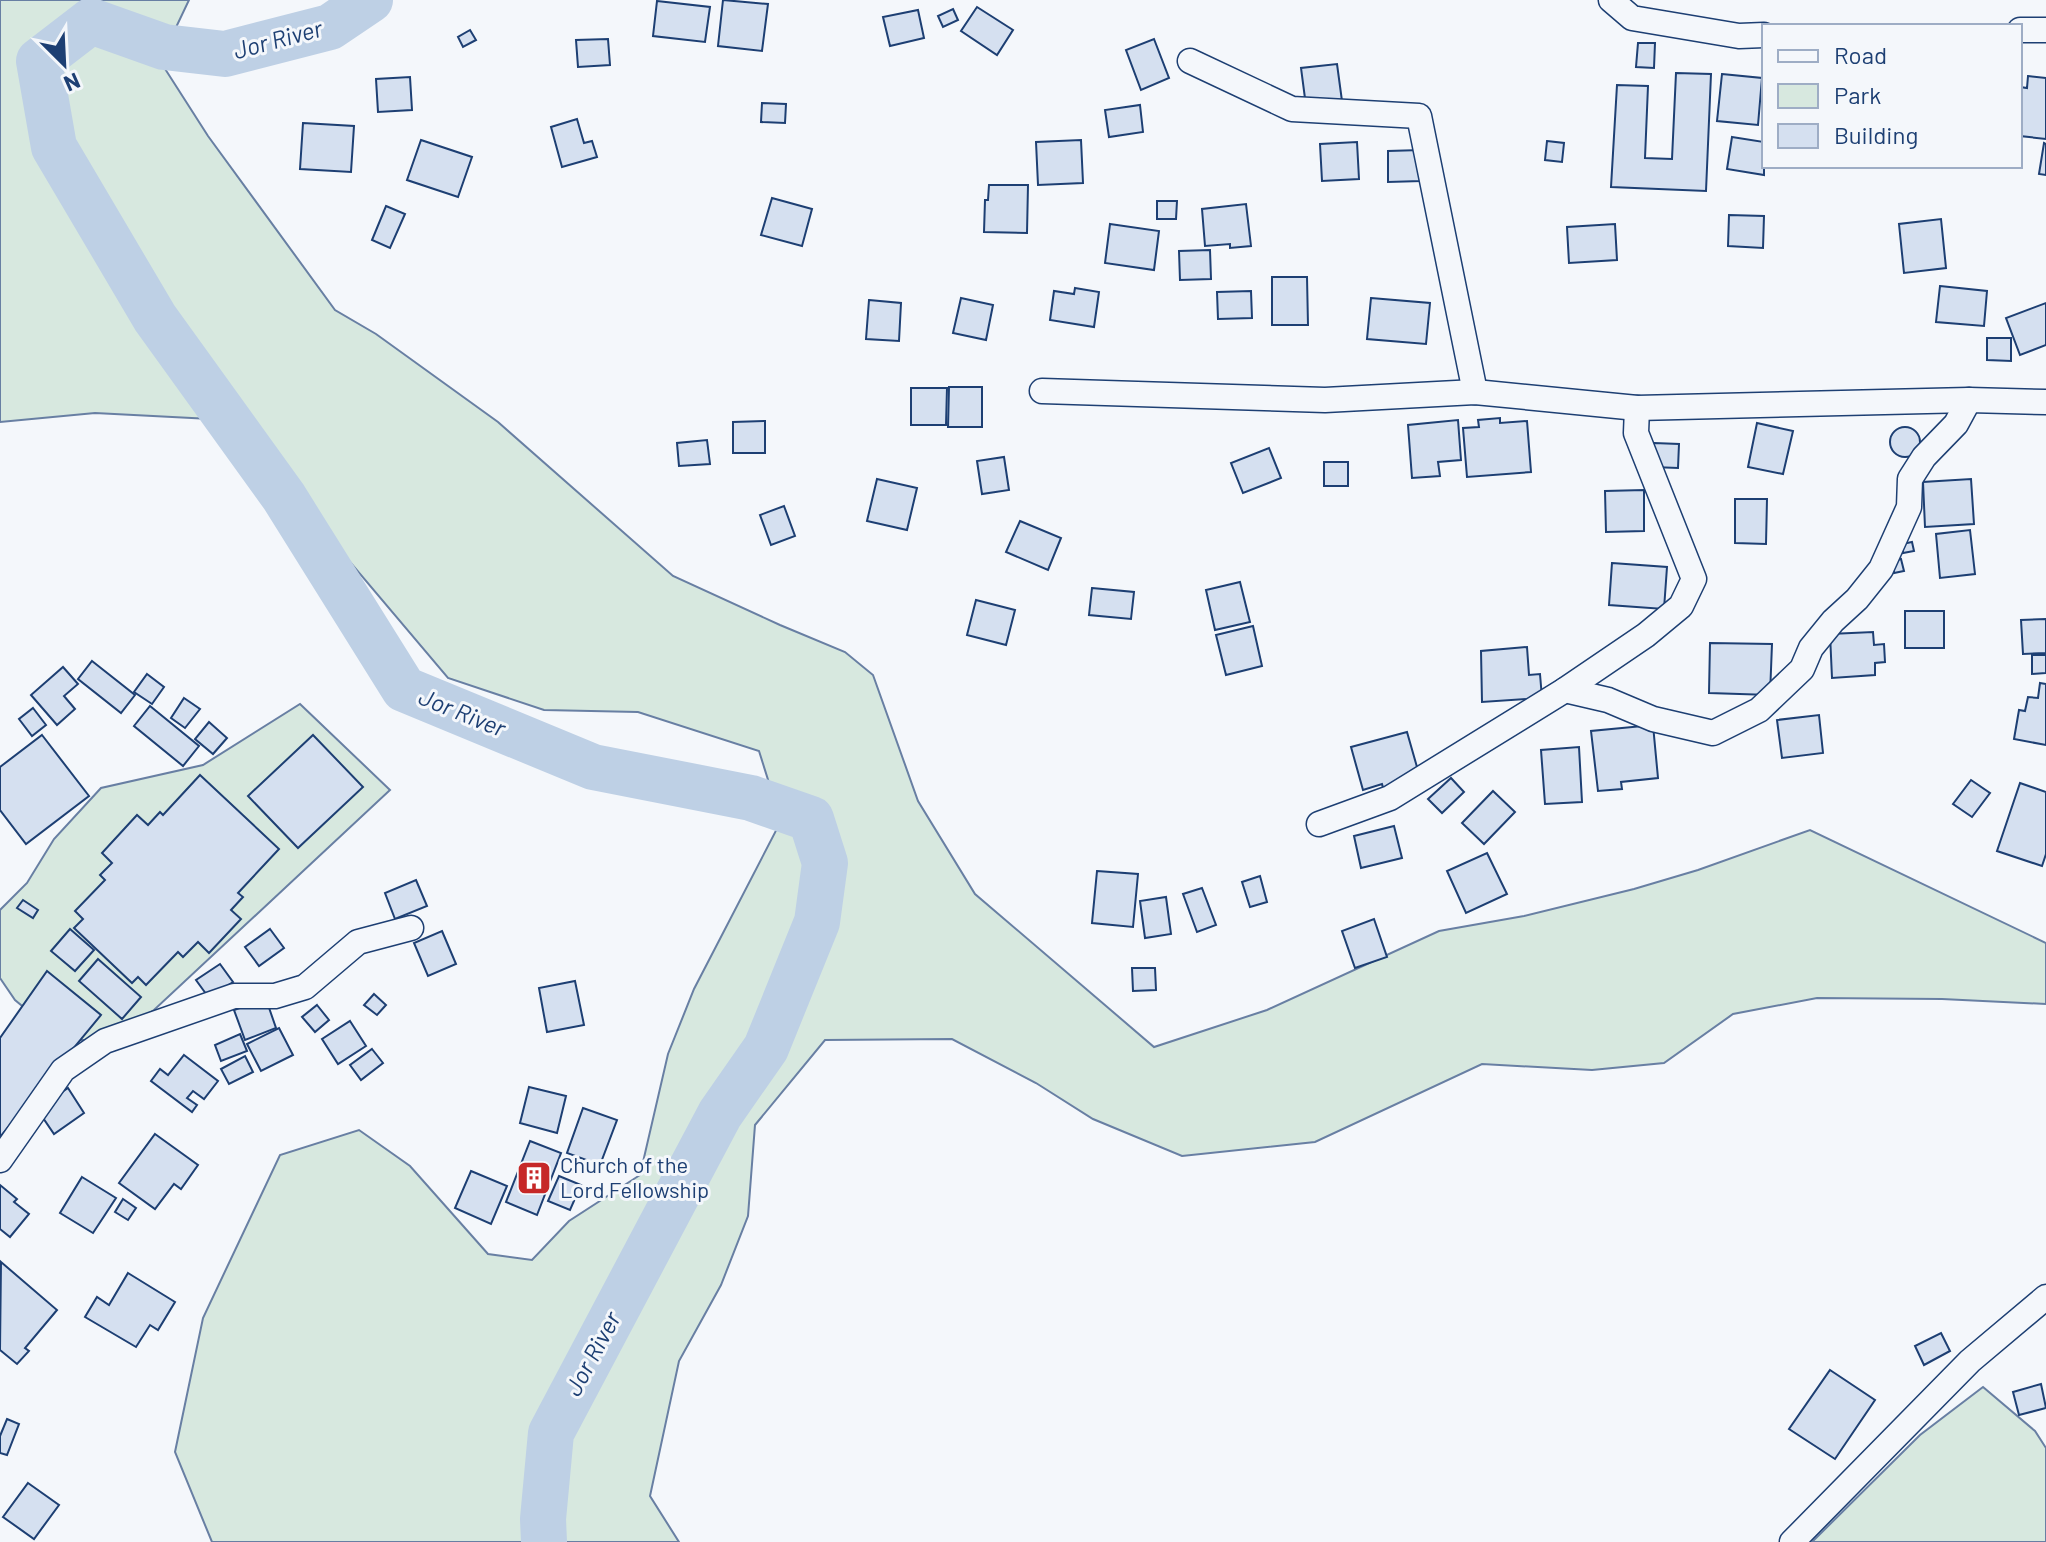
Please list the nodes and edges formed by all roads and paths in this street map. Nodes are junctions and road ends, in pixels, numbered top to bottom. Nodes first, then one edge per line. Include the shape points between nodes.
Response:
1 (1611, 0) edge
2 (2022, 30) edge
3 (2046, 30) edge
4 (1762, 35) edge
5 (1190, 61) dead end
6 (1042, 391) dead end
7 (1475, 392) junction
8 (1969, 400) junction
9 (2046, 402) edge
10 (1637, 408) junction
11 (1565, 690) junction
12 (1319, 824) dead end
13 (411, 928) dead end
14 (0, 1160) edge
15 (2046, 1297) edge
16 (1792, 1542) edge

1 - 4 street via 1632,18
2 - 3 street
5 - 7 street via 1292,109 1419,116
6 - 7 street via 1325,400
7 - 10 street
8 - 9 street
8 - 10 street
8 - 11 street via 1910,479 1909,507 1881,569 1811,648 1802,669 1759,710 1713,733
10 - 11 street via 1636,433 1694,579 1681,606
11 - 12 street via 1390,798
13 - 14 street via 358,942 305,987 275,996 234,996 105,1041 63,1070
15 - 16 street via 1970,1361

